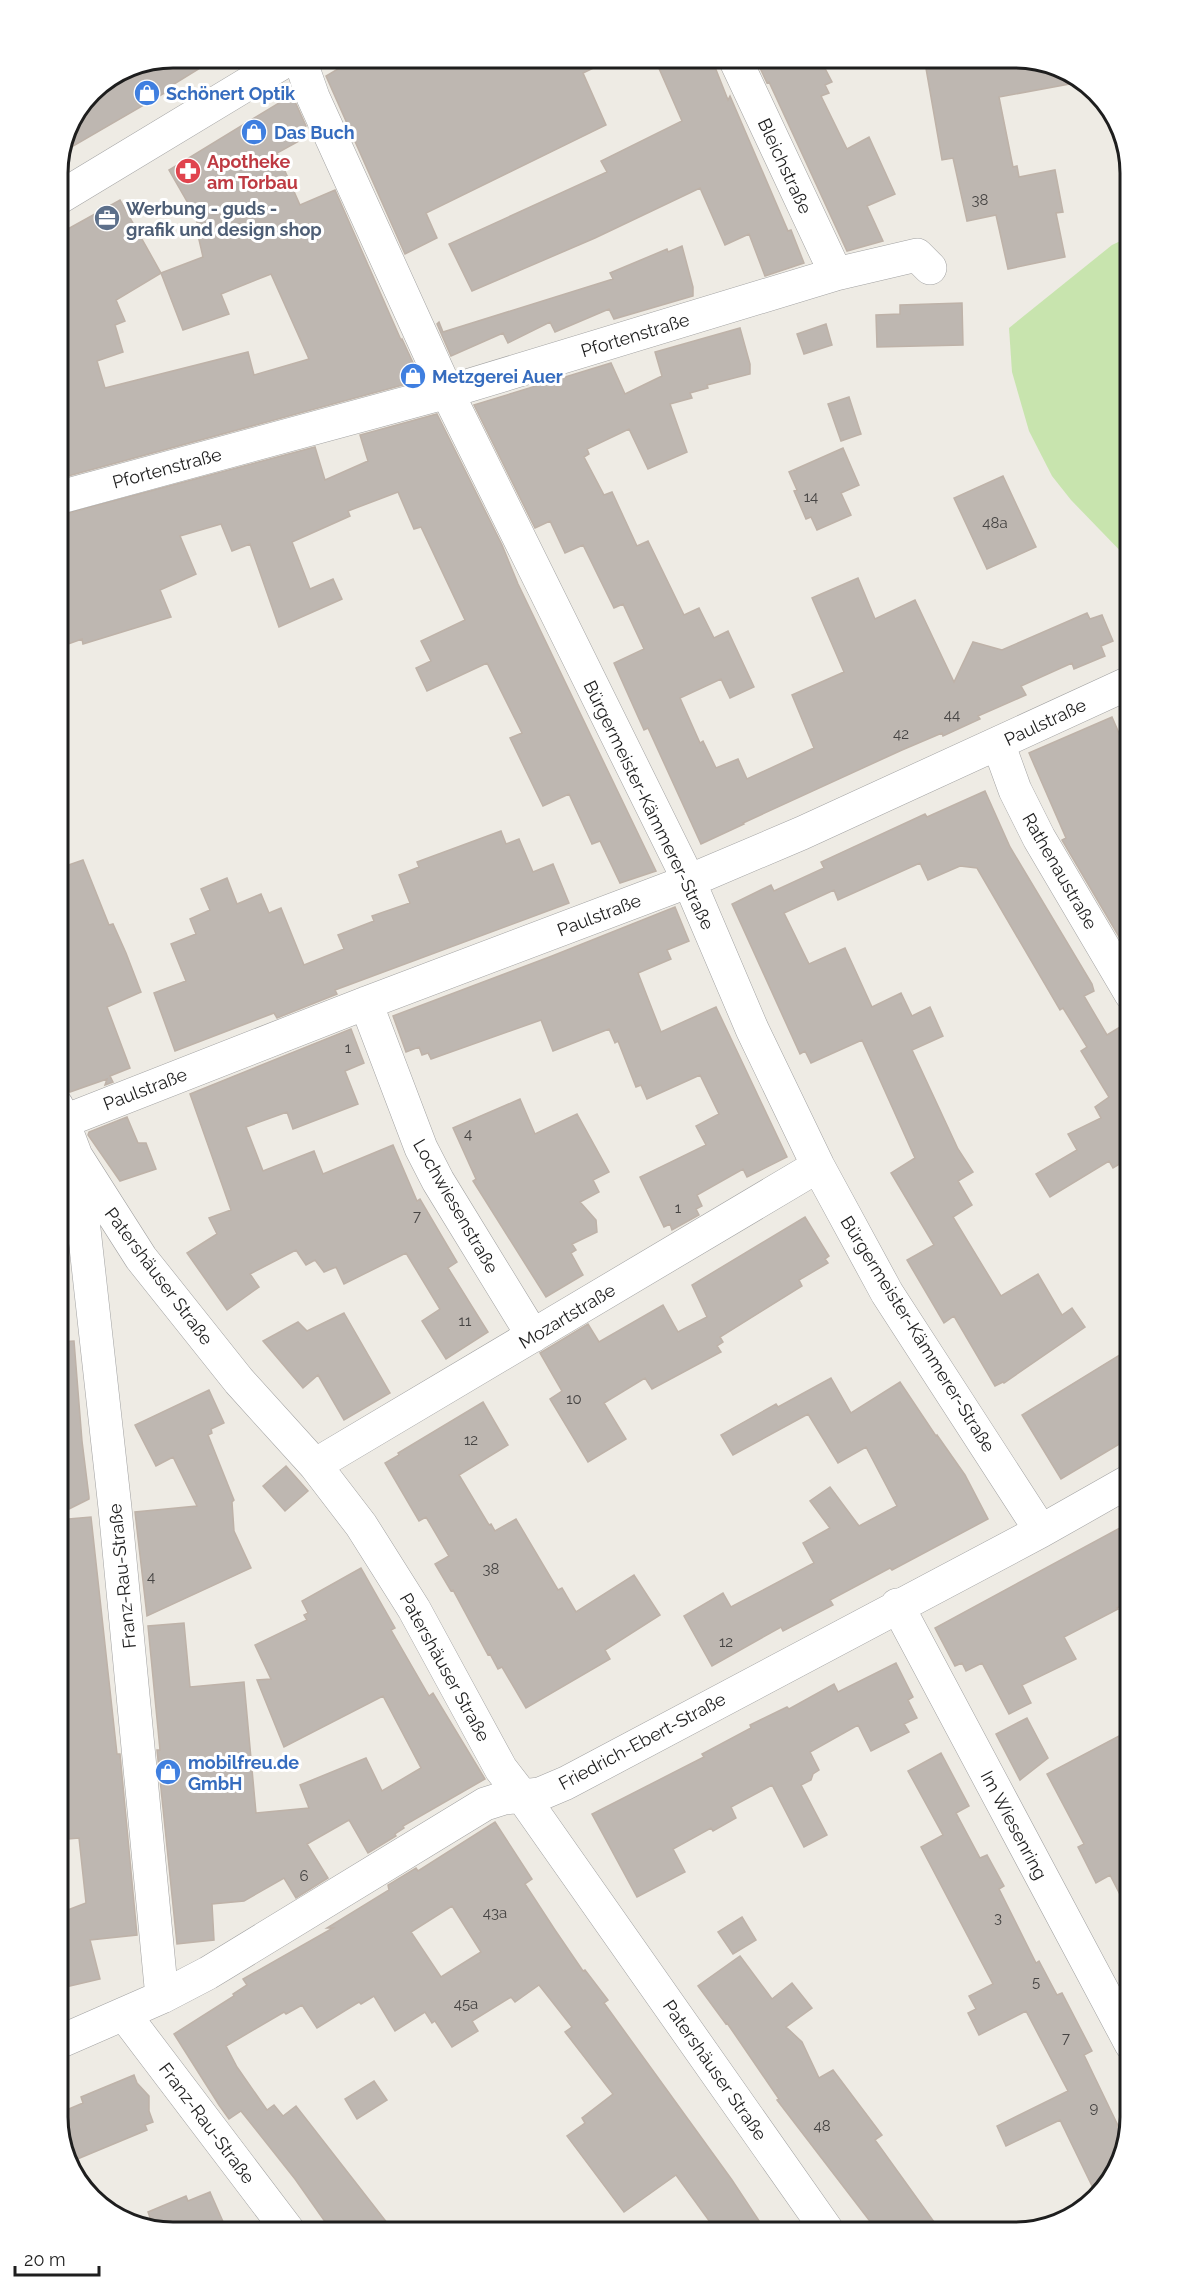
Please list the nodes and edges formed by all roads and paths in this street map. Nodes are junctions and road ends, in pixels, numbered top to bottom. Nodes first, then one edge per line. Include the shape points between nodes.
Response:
1 (274, 68) edge
2 (303, 68) edge
3 (739, 68) edge
4 (68, 192) edge
5 (930, 268) dead end
6 (836, 274) junction
7 (447, 392) junction
8 (68, 495) edge
9 (1120, 687) edge
10 (998, 743) junction
11 (689, 881) junction
12 (1120, 975) edge
13 (366, 1003) junction
14 (68, 1115) edge
15 (68, 1138) edge
16 (76, 1156) junction
17 (818, 1166) junction
18 (533, 1336) junction
19 (315, 1464) junction
20 (1120, 1486) edge
21 (1041, 1531) junction
22 (897, 1605) junction
23 (522, 1796) junction
24 (162, 1997) junction
25 (124, 2014) junction
26 (1120, 2023) edge
27 (68, 2038) edge
28 (282, 2222) edge
29 (821, 2222) edge

1 - 4 street
2 - 7 street, Bürgermeister-Kämmerer-Straße
3 - 6 street, Bleichstraße
5 - 6 street, Pfortenstraße via 917,255
6 - 7 street, Pfortenstraße
7 - 8 street, Pfortenstraße
7 - 11 street, Bürgermeister-Kämmerer-Straße
9 - 10 street, Paulstraße
10 - 11 street, Paulstraße
10 - 12 street, Rathenaustraße via 1015,790 1039,838
11 - 13 street, Paulstraße
11 - 17 street, Bürgermeister-Kämmerer-Straße via 752,1029
13 - 14 street, Paulstraße
13 - 18 street, Lochwiesenstraße via 421,1148
15 - 16 street, Patershäuser Straße
16 - 19 street, Patershäuser Straße via 174,1302
16 - 24 street, Franz-Rau-Straße
17 - 18 street, Mozartstraße
17 - 21 street, Bürgermeister-Kämmerer-Straße via 887,1293
18 - 19 street, Mozartstraße
19 - 23 street, Patershäuser Straße via 390,1568 501,1769
20 - 21 street, Friedrich-Ebert-Straße
21 - 22 street, Friedrich-Ebert-Straße
22 - 23 street, Friedrich-Ebert-Straße via 566,1783 540,1794
22 - 26 street, Im Wiesenring
23 - 24 street, Friedrich-Ebert-Straße via 485,1804
23 - 29 street, Patershäuser Straße
24 - 25 street, Friedrich-Ebert-Straße
25 - 27 street, Friedrich-Ebert-Straße
25 - 28 street, Franz-Rau-Straße

